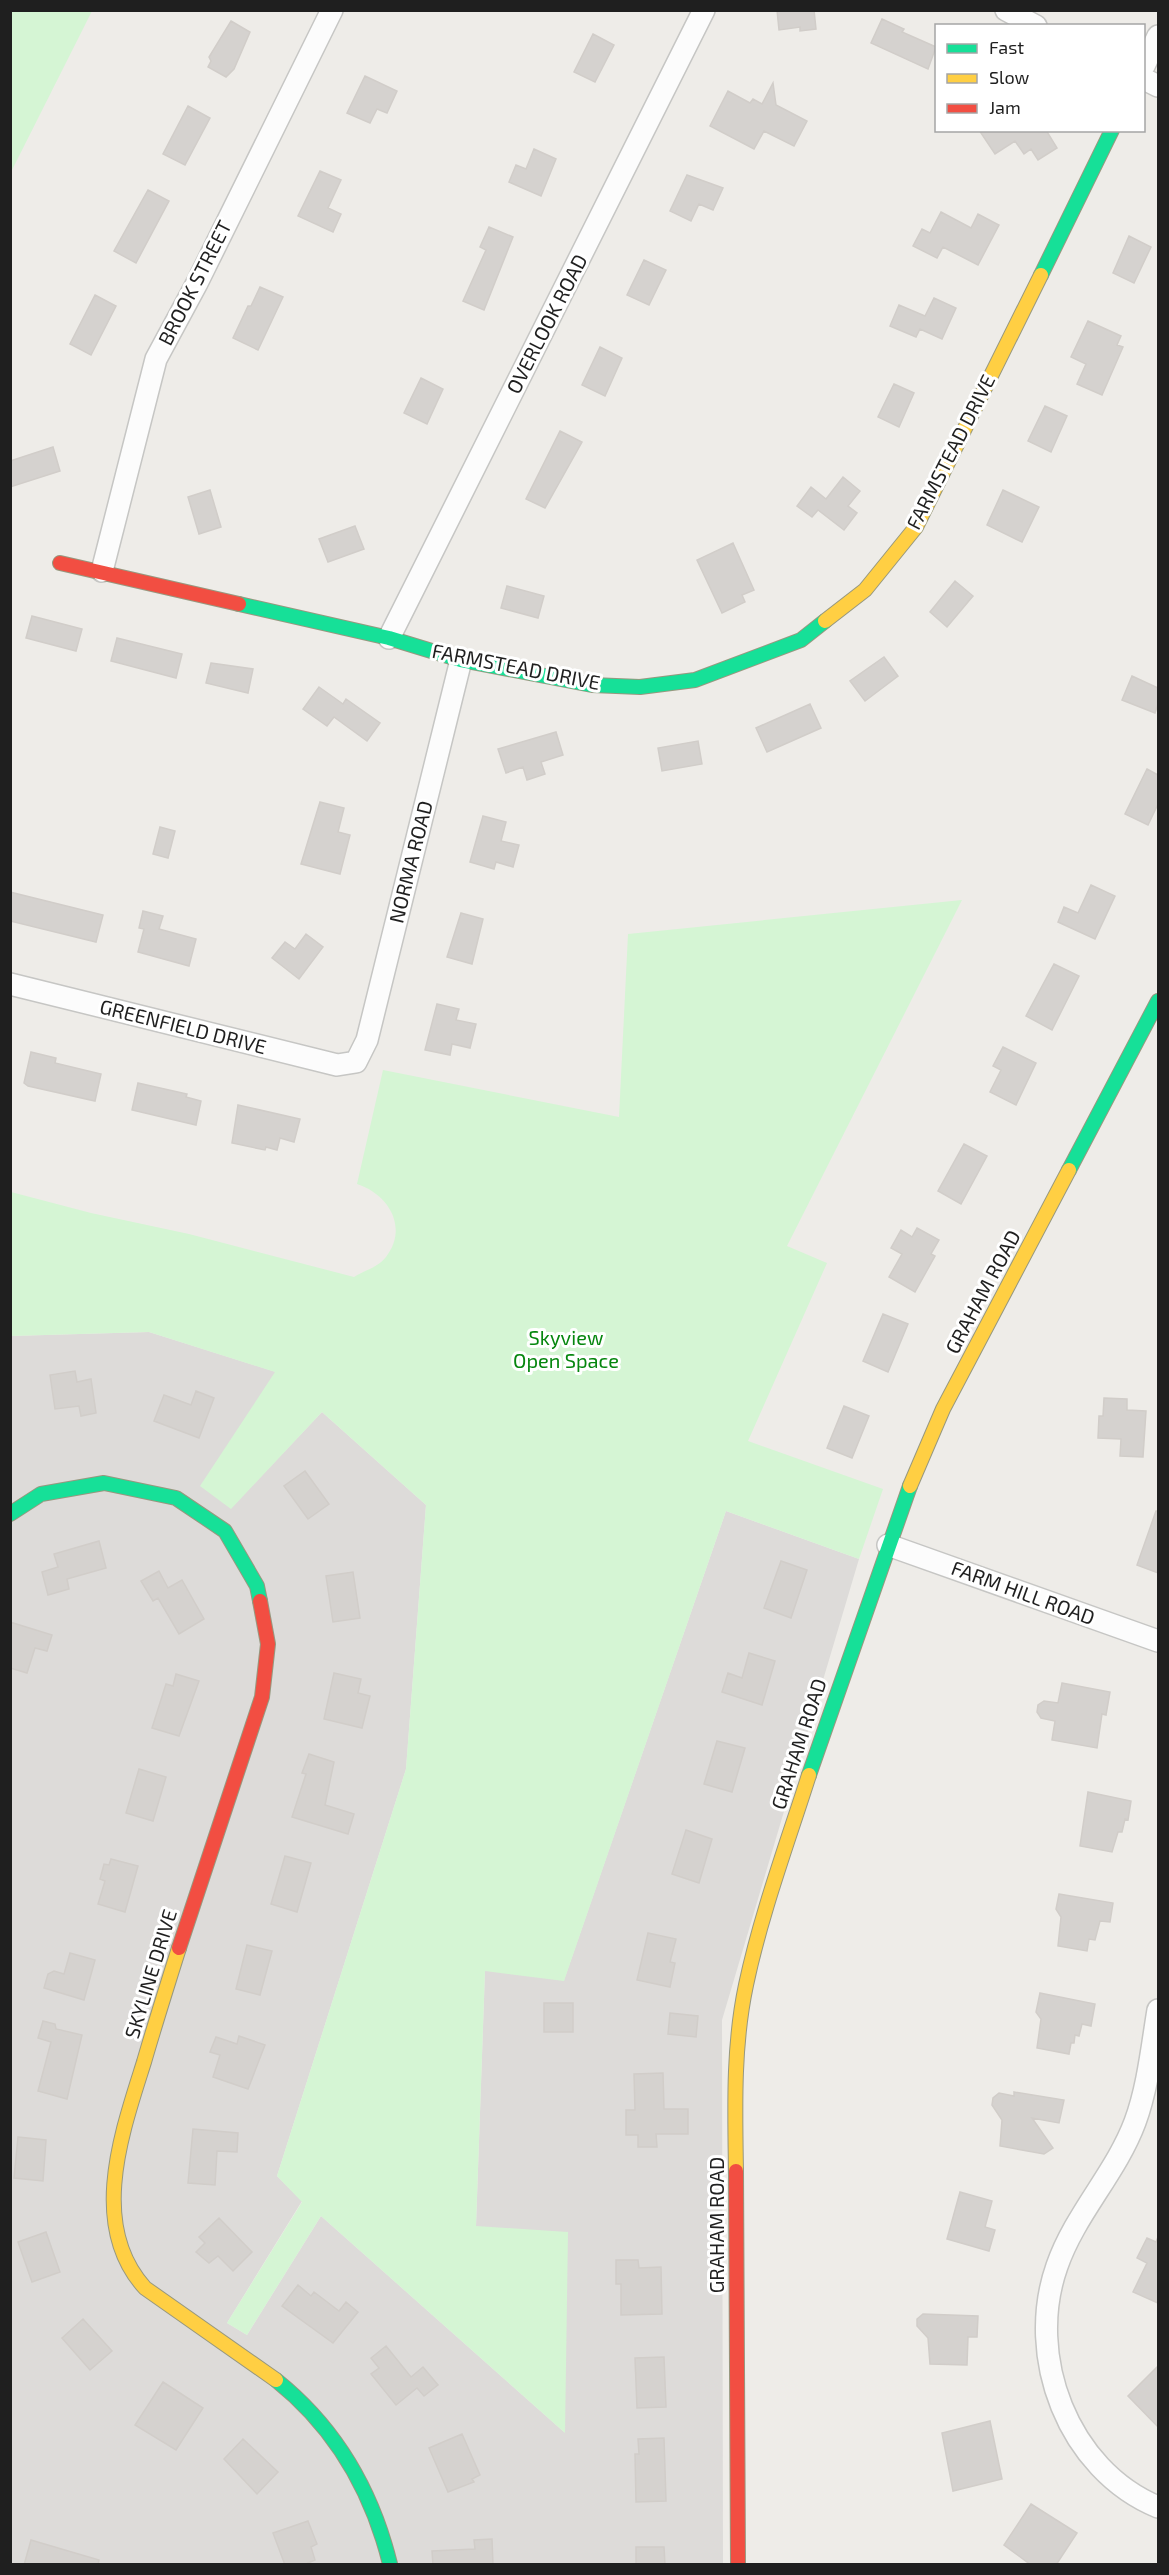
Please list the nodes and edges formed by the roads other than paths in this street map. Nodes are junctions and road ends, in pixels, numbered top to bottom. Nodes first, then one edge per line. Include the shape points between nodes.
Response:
1 (332, 10) edge
2 (704, 10) edge
3 (1006, 10) edge
4 (1032, 24) edge
5 (1158, 36) edge
6 (1145, 62) edge
7 (1111, 132) edge
8 (60, 563) dead end
9 (102, 571) junction
10 (389, 638) junction
11 (461, 660) junction
12 (10, 984) edge
13 (1158, 1001) edge
14 (356, 1062) joint
15 (10, 1514) edge
16 (888, 1545) junction
17 (1158, 1641) edge
18 (1158, 2010) edge
19 (1158, 2507) edge
20 (390, 2565) edge
21 (738, 2565) edge

1 - 9 street, BROOK STREET via 156,359
2 - 10 street, OVERLOOK ROAD
3 - 4 street
5 - 6 street
7 - 11 street, FARMSTEAD DRIVE via 916,526 865,590 801,640 694,680 640,687 592,685
8 - 9 street, FARMSTEAD DRIVE
9 - 10 street, FARMSTEAD DRIVE
10 - 11 street, FARMSTEAD DRIVE
11 - 14 street, NORMA ROAD via 367,1040
12 - 14 street, GREENFIELD DRIVE via 337,1065
13 - 16 street, GRAHAM ROAD via 942,1409
15 - 20 street, SKYLINE DRIVE via 41,1494 104,1483 176,1498 225,1531 257,1586 268,1644 262,1697 125,2121 114,2164 112,2208 120,2245 143,2286 286,2389 335,2438 370,2496
16 - 17 street, FARM HILL ROAD
16 - 21 street, GRAHAM ROAD via 774,1883 746,1985 735,2069
18 - 19 street via 1135,2121 1057,2266 1045,2331 1047,2360 1071,2427 1089,2455 1114,2481

